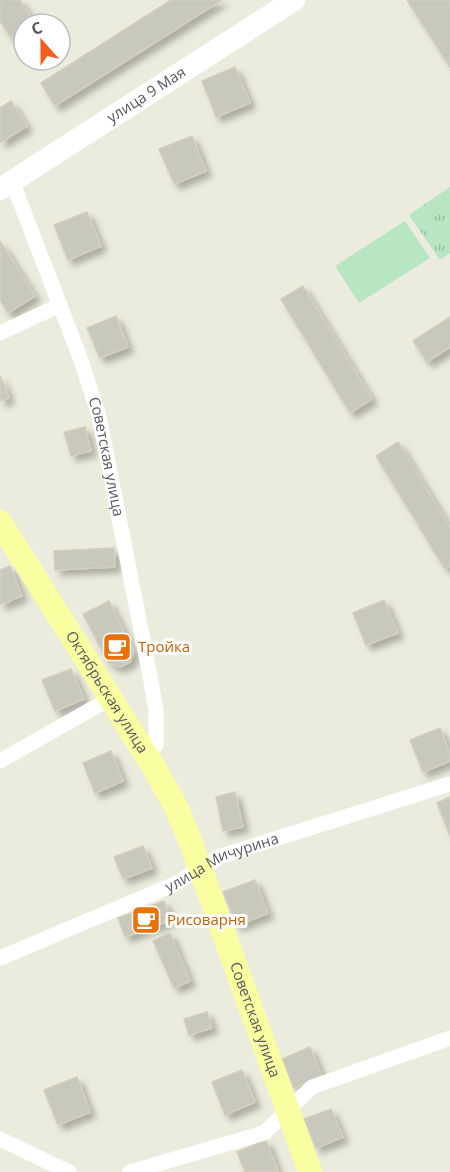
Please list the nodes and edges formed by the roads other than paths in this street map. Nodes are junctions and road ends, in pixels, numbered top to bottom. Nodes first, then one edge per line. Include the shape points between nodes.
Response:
1 (294, 0) edge
2 (6, 185) edge
3 (60, 305) junction
4 (0, 333) edge
5 (4, 536) edge
6 (111, 698) junction
7 (156, 745) dead end
8 (0, 761) edge
9 (450, 784) edge
10 (200, 869) junction
11 (0, 958) edge
12 (450, 1038) edge
13 (286, 1112) junction
14 (0, 1139) edge
15 (69, 1172) edge
16 (130, 1172) edge
17 (310, 1172) edge

1 - 2 main road, улица 9 Мая
2 - 3 street, Советская улица
3 - 4 street
3 - 7 street, Советская улица via 99,416 150,676
5 - 6 main road, Октябрьская улица
6 - 8 street
6 - 10 main road, Октябрьская улица via 176,805
9 - 10 street, улица Мичурина via 221,856
10 - 11 street, улица Мичурина via 175,884
10 - 13 main road, Советская улица
12 - 13 street via 312,1087
13 - 16 street via 264,1133
13 - 17 main road, Советская улица
14 - 15 street

